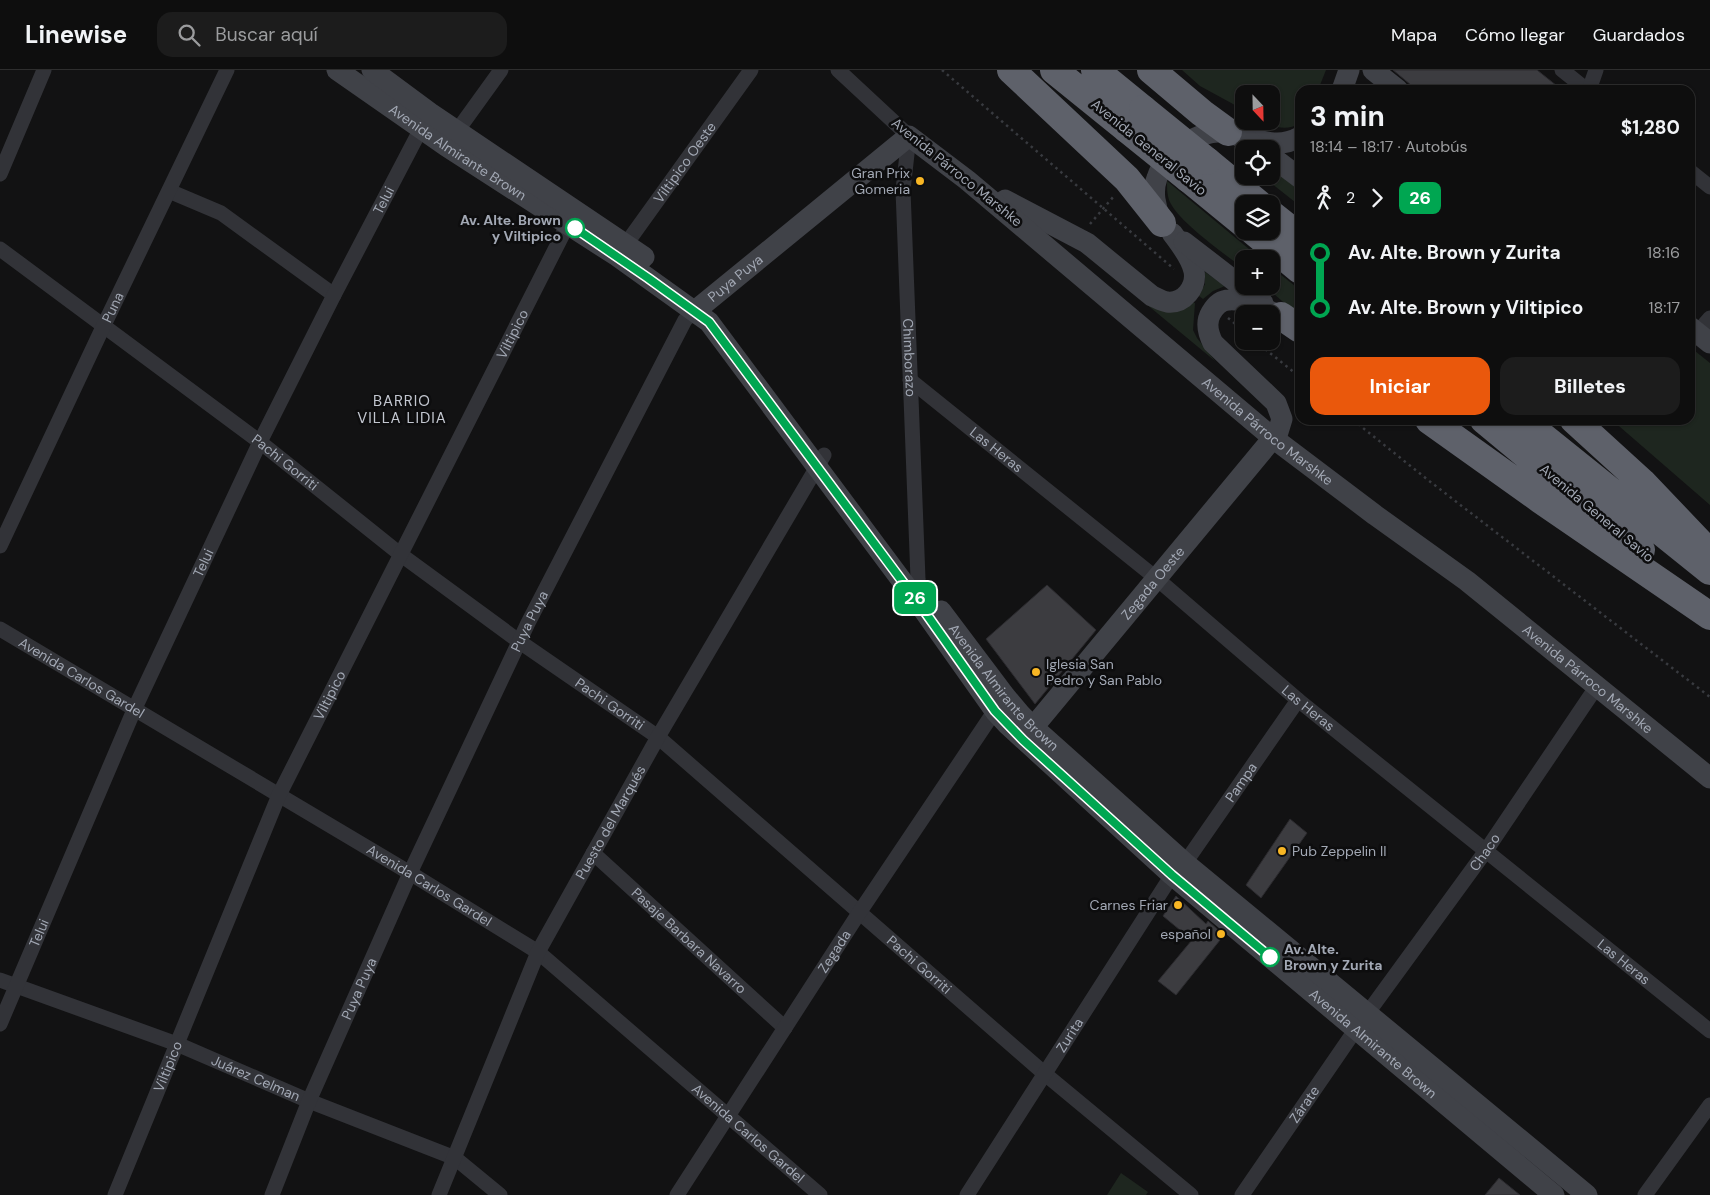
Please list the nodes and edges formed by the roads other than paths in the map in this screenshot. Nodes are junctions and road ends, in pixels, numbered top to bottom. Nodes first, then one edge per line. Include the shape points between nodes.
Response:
1 (44, 70) edge
2 (227, 70) edge
3 (337, 70) edge
4 (372, 70) edge
5 (501, 70) edge
6 (751, 70) edge
7 (838, 70) edge
8 (1011, 70) edge
9 (1054, 70) edge
10 (1096, 70) edge
11 (1151, 70) edge
12 (1336, 70) edge
13 (1349, 70) edge
14 (1373, 70) edge
15 (1562, 70) edge
16 (1596, 70) edge
17 (1331, 85) edge
18 (1344, 85) edge
19 (1392, 85) edge
20 (1582, 85) edge
21 (1590, 85) edge
22 (1135, 119) junction
23 (425, 120) junction
24 (1231, 133) junction
25 (909, 136) junction
26 (451, 138) junction
27 (1295, 139) edge
28 (1244, 140) edge
29 (1280, 163) edge
30 (1198, 170) junction
31 (0, 174) edge
32 (1295, 174) edge
33 (1695, 175) edge
34 (967, 180) junction
35 (1710, 187) edge
36 (169, 190) junction
37 (1243, 195) edge
38 (1235, 213) edge
39 (572, 217) junction
40 (1280, 221) edge
41 (1167, 228) junction
42 (1295, 234) edge
43 (1264, 240) edge
44 (0, 249) edge
45 (621, 250) junction
46 (1295, 266) edge
47 (334, 295) junction
48 (700, 306) junction
49 (1294, 323) edge
50 (103, 327) junction
51 (910, 380) junction
52 (1436, 425) edge
53 (1490, 425) edge
54 (1528, 425) edge
55 (1579, 425) edge
56 (1273, 438) junction
57 (260, 442) junction
58 (821, 462) junction
59 (0, 546) edge
60 (400, 554) junction
61 (1710, 554) edge
62 (1710, 572) edge
63 (1156, 578) junction
64 (918, 579) junction
65 (920, 605) junction
66 (1710, 607) edge
67 (1710, 616) edge
68 (0, 629) edge
69 (520, 642) junction
70 (1597, 686) junction
71 (1298, 700) junction
72 (1000, 704) junction
73 (134, 710) junction
74 (1028, 734) junction
75 (658, 737) junction
76 (1710, 778) edge
77 (280, 795) junction
78 (1485, 852) junction
79 (593, 853) junction
80 (1178, 869) junction
81 (410, 872) junction
82 (858, 913) junction
83 (538, 952) junction
84 (0, 980) edge
85 (16, 986) junction
86 (1362, 1022) junction
87 (0, 1024) edge
88 (785, 1028) junction
89 (1710, 1031) edge
90 (177, 1044) junction
91 (1045, 1074) junction
92 (309, 1101) junction
93 (1710, 1106) edge
94 (728, 1116) junction
95 (455, 1158) junction
96 (1548, 1187) edge
97 (1580, 1193) edge
98 (115, 1195) edge
99 (272, 1195) edge
100 (439, 1195) edge
101 (500, 1195) edge
102 (677, 1195) edge
103 (820, 1195) edge
104 (967, 1195) edge
105 (1191, 1195) edge
106 (1242, 1195) edge
107 (1645, 1195) edge

1 - 31 street
2 - 36 street, Puna
3 - 23 main road, Avenida Almirante Brown
4 - 23 main road, Avenida Almirante Brown
5 - 26 street
6 - 45 street, Viltipico Oeste
7 - 25 street, Avenida Párroco Marshke
8 - 41 highway via 1127,179
9 - 22 highway, Avenida General Savio
10 - 22 highway, Avenida General Savio
11 - 24 highway
12 - 17 main road
13 - 18 main road
14 - 19 main road
15 - 20 street
16 - 21 street
22 - 30 highway, Avenida General Savio, bridge
23 - 26 main road, Avenida Almirante Brown
23 - 47 street, Telui
24 - 27 main road via 1269,144
24 - 28 main road
24 - 41 main road via 1215,132 1192,139 1162,167 1156,179 1155,194 1157,209
25 - 34 main road, Avenida Párroco Marshke
25 - 48 main road, Puya Puya
25 - 51 street, Chimborazo via 903,190
26 - 39 main road, Avenida Almirante Brown
29 - 32 main road
30 - 37 highway, Avenida General Savio
30 - 38 highway, Avenida General Savio
33 - 35 street
34 - 41 main road via 1078,237 1152,296 1170,302 1182,299 1194,281 1192,264
34 - 56 main road, Avenida Párroco Marshke
36 - 47 street via 221,214
36 - 50 street, Puna
39 - 45 main road, Avenida Almirante Brown
39 - 60 street, Viltipico
40 - 42 highway
41 - 49 main road
43 - 46 highway
44 - 50 street, Pachi Gorriti
45 - 48 main road, Avenida Almirante Brown
47 - 57 street, Telui
48 - 58 main road, Avenida Almirante Brown via 720,312
48 - 69 street, Puya Puya via 685,320
49 - 56 main road via 1239,300 1229,300 1215,307 1208,322 1213,343 1279,407 1281,425
50 - 57 street, Pachi Gorriti
50 - 59 street, Puna
51 - 63 street, Las Heras
51 - 64 street, Chimborazo
52 - 67 highway
53 - 66 highway, Avenida General Savio
54 - 62 highway, Avenida General Savio
55 - 61 highway via 1642,482
56 - 63 main road, Zegada Oeste
56 - 70 main road, Avenida Párroco Marshke via 1467,581
57 - 60 street, Pachi Gorriti
57 - 73 street, Telui
58 - 64 main road, Avenida Almirante Brown
58 - 65 main road, Avenida Almirante Brown
58 - 75 street, Puesto del Marqués
60 - 69 street, Pachi Gorriti
60 - 77 street, Viltipico
63 - 71 street, Las Heras
63 - 74 main road, Zegada Oeste
64 - 65 street, Chimborazo
64 - 72 main road, Avenida Almirante Brown
65 - 72 main road, Avenida Almirante Brown
68 - 73 street, Avenida Carlos Gardel
69 - 75 street, Pachi Gorriti
69 - 81 street, Puya Puya
70 - 76 main road, Avenida Párroco Marshke
70 - 78 street, Chaco
71 - 78 street, Las Heras
71 - 80 street, Pampa
72 - 74 main road, Avenida Almirante Brown via 1021,715
72 - 82 street, Zegada
73 - 77 street, Avenida Carlos Gardel
73 - 85 street, Telui
74 - 80 main road, Avenida Almirante Brown
75 - 79 street, Puesto del Marqués
75 - 82 street, Pachi Gorriti
77 - 81 street, Avenida Carlos Gardel
77 - 90 street, Viltipico
78 - 86 street, Chaco
78 - 89 street, Las Heras
79 - 83 street, Puesto del Marqués
79 - 88 street, Pasaje Barbara Navarro
80 - 86 main road, Avenida Almirante Brown
80 - 91 street, Zurita
81 - 83 street, Avenida Carlos Gardel
81 - 92 street, Puya Puya
82 - 88 street, Zegada
82 - 91 street, Pachi Gorriti
83 - 94 street, Avenida Carlos Gardel
83 - 95 street, Puesto del Marqués
84 - 85 street, Juárez Celman
85 - 87 street, Telui
85 - 90 street, Juárez Celman
86 - 96 main road, Avenida Almirante Brown
86 - 106 street, Zárate
88 - 94 street, Zegada
90 - 92 street, Juárez Celman
90 - 98 street, Viltipico
91 - 104 street, Zurita
91 - 105 street, Pachi Gorriti
92 - 95 street, Juárez Celman
92 - 99 street, Puya Puya
93 - 107 street
94 - 102 street, Zegada
94 - 103 street, Avenida Carlos Gardel
95 - 100 street, Puesto del Marqués
95 - 101 street, Juárez Celman
96 - 97 main road, Avenida Almirante Brown

